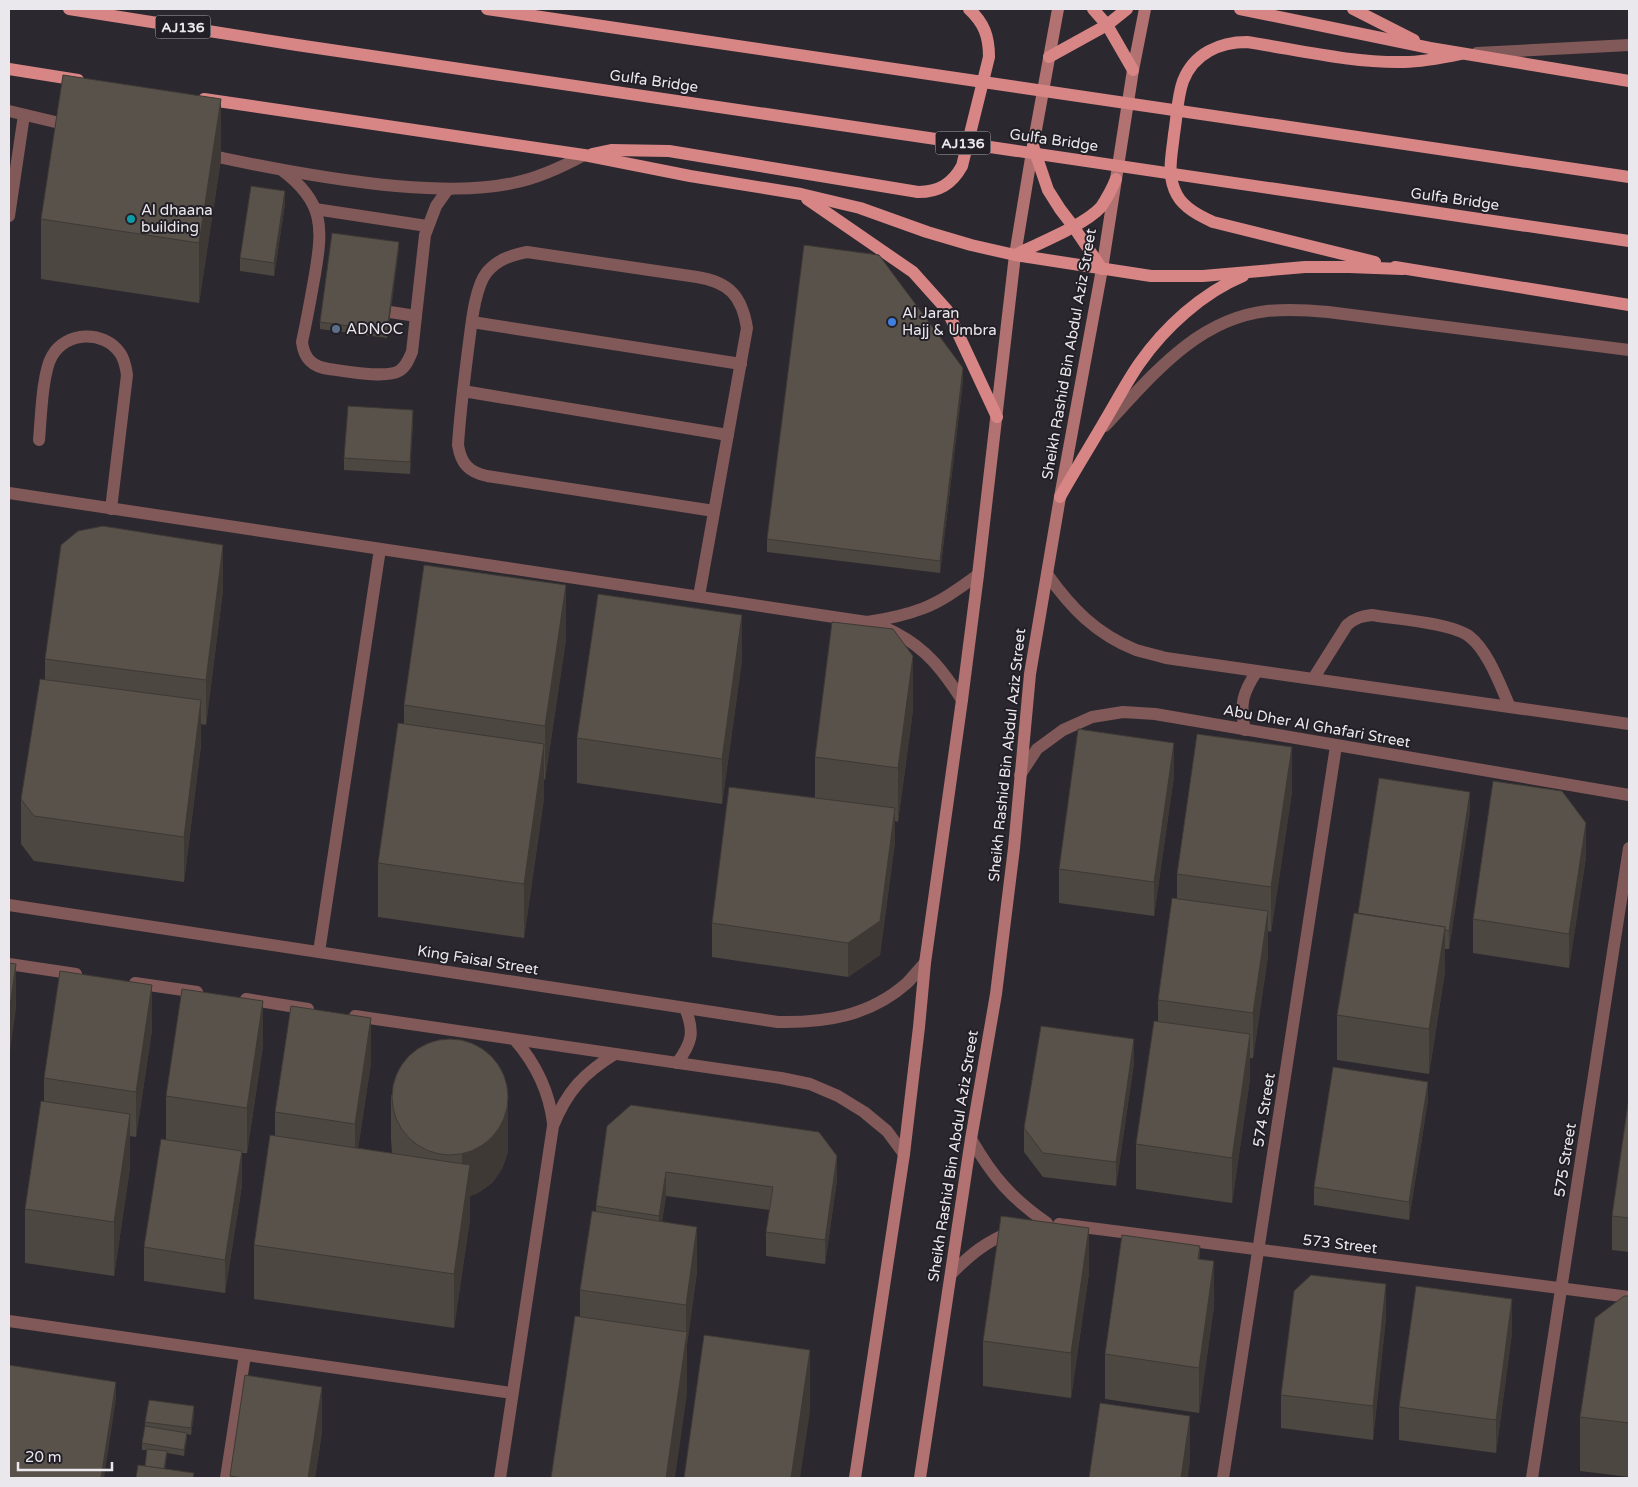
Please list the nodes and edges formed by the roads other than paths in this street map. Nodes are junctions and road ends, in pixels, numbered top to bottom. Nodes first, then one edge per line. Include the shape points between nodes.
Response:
1 (69, 9) edge
2 (487, 9) edge
3 (969, 9) edge
4 (1058, 9) edge
5 (1093, 9) edge
6 (1127, 9) edge
7 (1145, 9) edge
8 (1240, 9) edge
9 (1353, 9) edge
10 (1107, 25) junction
11 (1629, 45) edge
12 (1430, 48) junction
13 (1460, 54) junction
14 (1049, 57) junction
15 (9, 69) edge
16 (1133, 70) junction
17 (1629, 81) edge
18 (93, 83) edge
19 (189, 97) edge
20 (9, 112) edge
21 (24, 114) junction
22 (86, 130) edge
23 (1032, 146) junction
24 (193, 150) edge
25 (584, 155) junction
26 (283, 171) junction
27 (1629, 177) edge
28 (1116, 179) junction
29 (448, 188) junction
30 (801, 194) junction
31 (315, 209) junction
32 (9, 216) edge
33 (427, 226) junction
34 (1073, 226) junction
35 (1629, 241) edge
36 (1014, 255) junction
37 (1102, 269) junction
38 (1402, 269) junction
39 (1256, 271) junction
40 (1629, 305) edge
41 (390, 312) edge
42 (416, 316) junction
43 (472, 322) junction
44 (1629, 350) edge
45 (741, 364) junction
46 (463, 391) junction
47 (997, 417) junction
48 (1098, 433) junction
49 (728, 435) junction
50 (39, 440) dead end
51 (9, 493) edge
52 (1060, 496) junction
53 (111, 508) junction
54 (714, 511) junction
55 (380, 549) junction
56 (1047, 574) junction
57 (978, 575) junction
58 (699, 596) junction
59 (867, 622) junction
60 (1257, 671) junction
61 (1313, 679) junction
62 (962, 700) junction
63 (1510, 707) junction
64 (1629, 724) edge
65 (1245, 730) junction
66 (1336, 746) junction
67 (1020, 775) junction
68 (1629, 795) edge
69 (1629, 848) edge
70 (9, 905) edge
71 (319, 952) junction
72 (925, 963) junction
73 (9, 964) edge
74 (87, 976) edge
75 (126, 981) edge
76 (213, 994) edge
77 (233, 997) edge
78 (685, 1008) junction
79 (320, 1010) edge
80 (340, 1013) edge
81 (515, 1040) junction
82 (616, 1054) junction
83 (677, 1063) junction
84 (553, 1126) junction
85 (972, 1139) junction
86 (904, 1154) junction
87 (1047, 1222) junction
88 (1258, 1250) junction
89 (951, 1274) junction
90 (1562, 1289) junction
91 (1629, 1297) edge
92 (9, 1320) edge
93 (245, 1355) junction
94 (512, 1394) junction
95 (226, 1478) edge
96 (500, 1478) edge
97 (855, 1478) edge
98 (920, 1478) edge
99 (1223, 1478) edge
100 (1532, 1478) edge

1 - 35 main road, Gulfa Bridge / AJ136
2 - 27 main road
3 - 25 main road via 985,30 989,57 962,166 957,176 940,189 918,192 669,151 611,150
4 - 14 main road
5 - 10 main road
6 - 10 main road
7 - 16 main road, Sheikh Rashid Bin Abdul Aziz Street
8 - 12 main road
9 - 12 main road
10 - 14 main road
10 - 16 main road
11 - 13 street
12 - 13 main road
13 - 17 main road
13 - 38 main road via 1424,61 1376,62 1231,42 1202,55 1183,81 1170,171 1178,196 1186,206 1213,222
14 - 23 main road
15 - 18 main road
16 - 28 main road, Sheikh Rashid Bin Abdul Aziz Street
19 - 25 main road
20 - 21 street
21 - 22 street
21 - 32 street
23 - 34 main road via 1048,190
23 - 36 main road
24 - 26 street
25 - 29 street via 561,167 514,183
25 - 30 main road
26 - 29 street via 371,183
26 - 31 street via 302,188
28 - 34 main road via 1100,208
28 - 37 main road, Sheikh Rashid Bin Abdul Aziz Street
29 - 33 street
30 - 36 main road via 860,208 970,245
30 - 47 main road via 913,272 947,310
31 - 33 street
31 - 42 street via 320,244 317,300 302,342 307,359 320,368 390,375 408,363
33 - 42 street
34 - 36 main road
34 - 37 main road
36 - 37 main road
36 - 47 main road
37 - 39 main road via 1151,276 1204,276
37 - 52 main road, Sheikh Rashid Bin Abdul Aziz Street
38 - 39 main road via 1305,267
38 - 40 main road
39 - 48 main road via 1215,291 1161,336 1139,364
41 - 42 street
43 - 45 street
43 - 45 street via 479,286 487,272 512,255 527,252 697,277 726,287 738,298 745,312 747,328
43 - 46 street
44 - 48 street via 1328,312 1265,312 1234,319 1205,332 1178,350
45 - 49 street
46 - 49 street
46 - 54 street via 459,454 469,470 477,474
47 - 57 main road
48 - 52 main road
49 - 54 street
50 - 53 street via 46,376 53,354 60,346 81,336 103,339 113,345 126,364 127,375
51 - 53 street
52 - 56 main road, Sheikh Rashid Bin Abdul Aziz Street
53 - 55 street
54 - 58 street
55 - 58 street
55 - 71 street
56 - 60 street via 1085,620 1137,650 1166,658
56 - 67 main road, Sheikh Rashid Bin Abdul Aziz Street via 1030,674
57 - 59 street via 926,608
57 - 62 main road
58 - 59 street
59 - 62 street via 896,633 923,651 945,673
60 - 61 street
60 - 65 street via 1243,700
61 - 63 street
61 - 63 street via 1347,625 1354,619 1372,615 1444,626 1470,636 1479,646
62 - 72 main road
63 - 64 street
65 - 66 street, Abu Dher Al Ghafari Street
65 - 67 street, Abu Dher Al Ghafari Street via 1155,714 1123,712 1092,717 1063,730 1037,749
66 - 68 street, Abu Dher Al Ghafari Street
66 - 88 street, 574 Street
67 - 85 main road, Sheikh Rashid Bin Abdul Aziz Street via 996,994
69 - 90 street, 575 Street
70 - 71 street, King Faisal Street
71 - 78 street, King Faisal Street
72 - 78 street, King Faisal Street via 884,1000 833,1020 778,1022
72 - 86 main road
73 - 74 street
75 - 76 street
77 - 79 street
78 - 83 street via 691,1024 690,1042
80 - 81 street
81 - 82 street
81 - 84 street via 537,1071 551,1107
82 - 83 street
82 - 84 street via 584,1076 560,1107
83 - 86 street via 810,1084 864,1112 887,1131
84 - 94 street
85 - 87 street, 573 Street via 996,1178 1011,1195
85 - 89 main road, Sheikh Rashid Bin Abdul Aziz Street
86 - 97 main road
87 - 88 street, 573 Street
87 - 89 street, 573 Street via 994,1238
88 - 90 street, 573 Street
88 - 99 street, 574 Street
89 - 98 main road, Sheikh Rashid Bin Abdul Aziz Street
90 - 91 street, 573 Street
90 - 100 street, 575 Street
92 - 93 street
93 - 94 street
93 - 95 street
94 - 96 street

